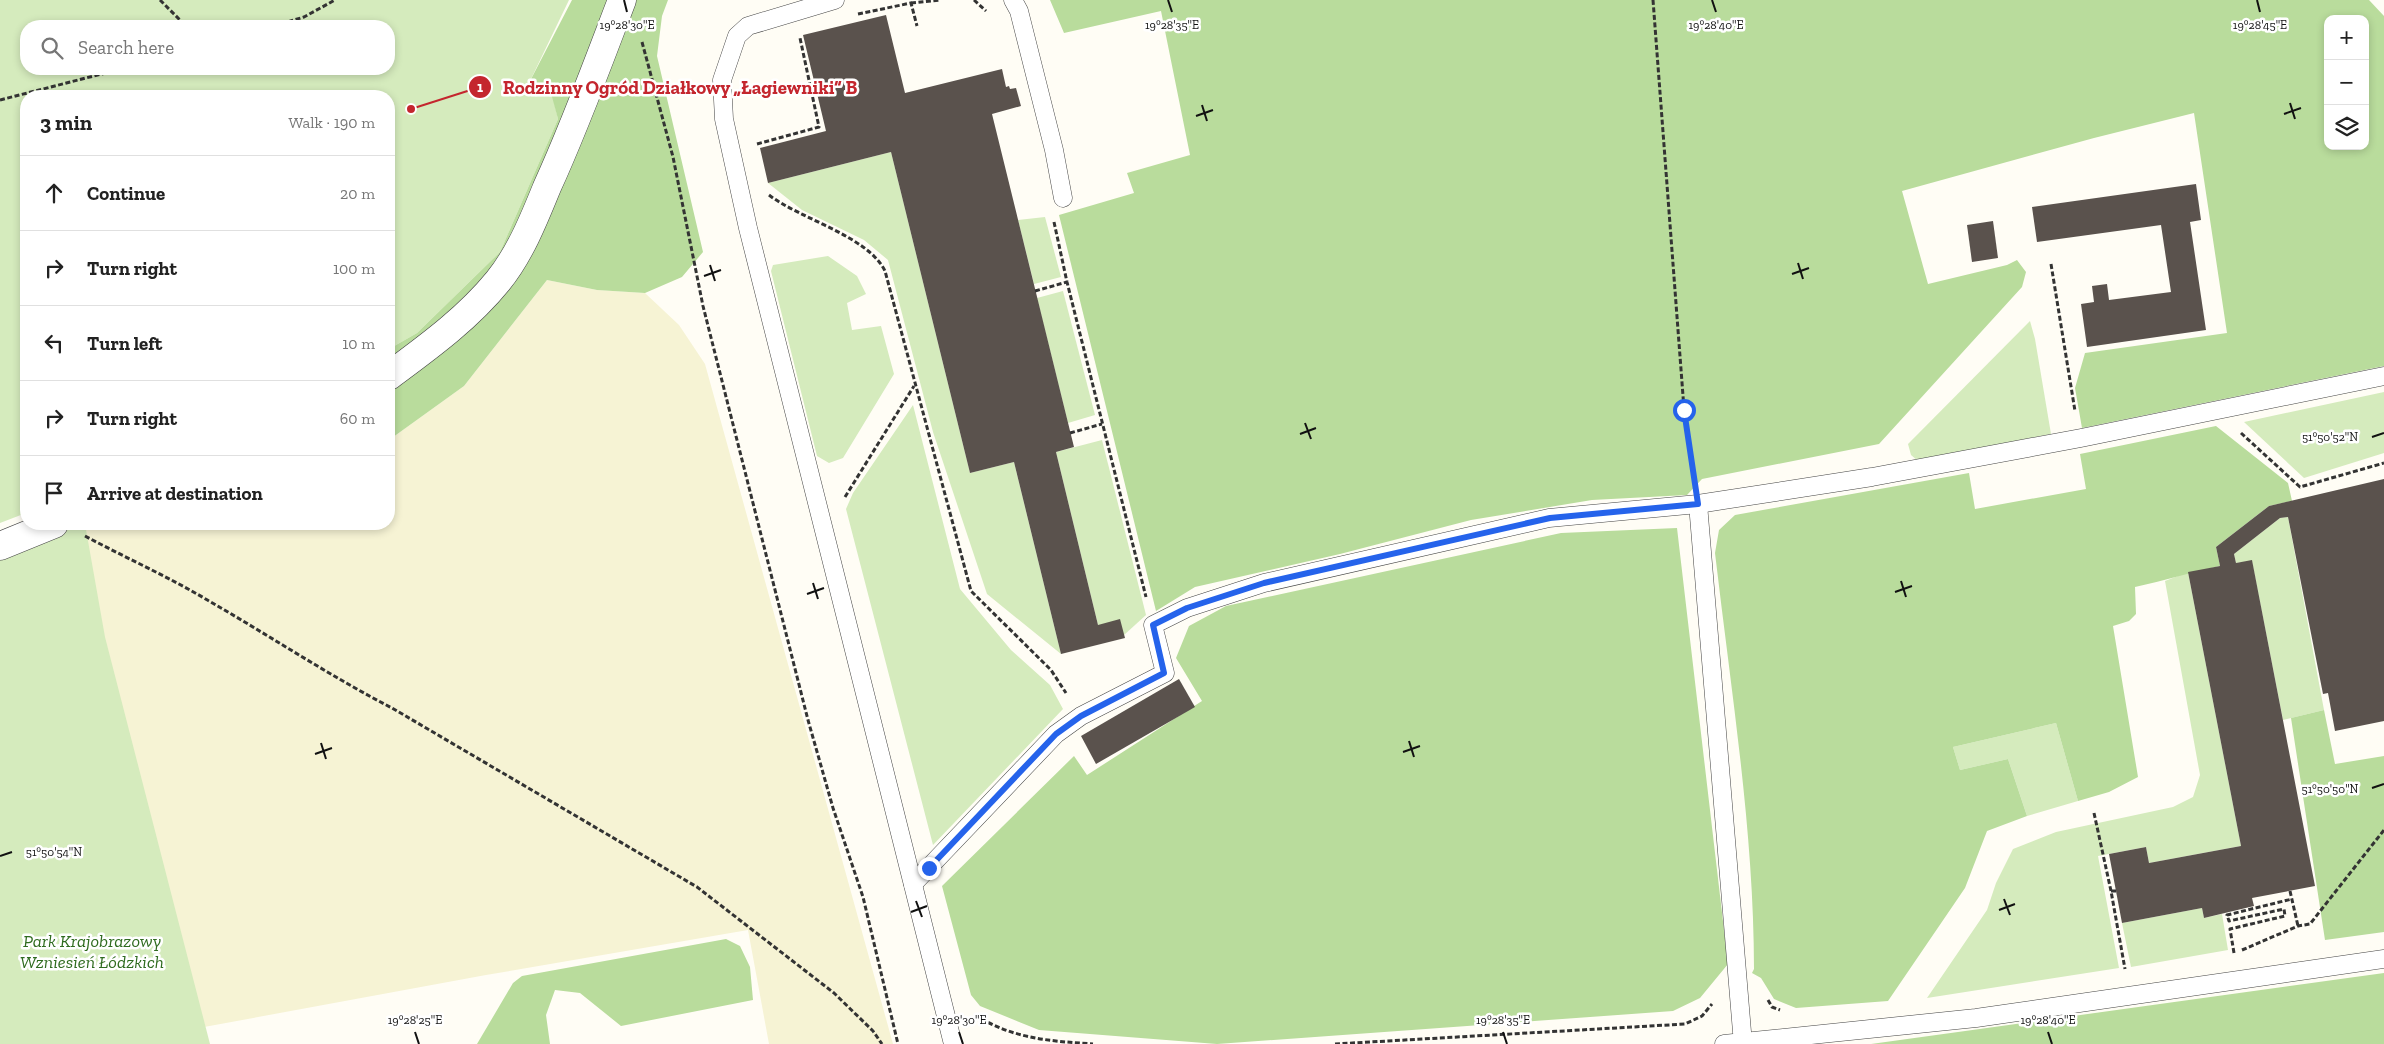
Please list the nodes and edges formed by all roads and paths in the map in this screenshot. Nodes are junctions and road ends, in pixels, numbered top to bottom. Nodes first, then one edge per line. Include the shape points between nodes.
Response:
1 (160, 0) edge
2 (335, 0) edge
3 (622, 0) edge
4 (835, 0) edge
5 (940, 0) edge
6 (1013, 0) edge
7 (1653, 0) edge
8 (911, 3) junction
9 (854, 15) dead end
10 (180, 20) edge
11 (294, 20) edge
12 (917, 26) dead end
13 (798, 29) dead end
14 (641, 37) dead end
15 (98, 75) edge
16 (39, 90) edge
17 (20, 95) edge
18 (0, 100) edge
19 (748, 147) dead end
20 (767, 193) dead end
21 (1062, 198) joint
22 (2050, 264) dead end
23 (1066, 282) junction
24 (1036, 291) dead end
25 (395, 372) edge
26 (2384, 376) edge
27 (914, 385) junction
28 (2071, 393) dead end
29 (2216, 410) junction
30 (1102, 424) junction
31 (1070, 433) dead end
32 (2384, 462) edge
33 (841, 504) dead end
34 (1698, 504) junction
35 (58, 530) edge
36 (69, 530) edge
37 (0, 546) edge
38 (1153, 625) junction
39 (1081, 716) junction
40 (2094, 813) dead end
41 (2384, 830) edge
42 (913, 884) junction
43 (2111, 891) junction
44 (2116, 891) dead end
45 (2290, 891) dead end
46 (2292, 899) junction
47 (2298, 926) junction
48 (2234, 953) junction
49 (2225, 954) dead end
50 (2384, 959) edge
51 (2134, 971) dead end
52 (1740, 990) junction
53 (1781, 1010) dead end
54 (973, 1014) dead end
55 (1743, 1043) edge
56 (882, 1044) edge
57 (898, 1044) edge
58 (953, 1044) edge
59 (1093, 1044) edge
60 (1335, 1044) edge
61 (1724, 1044) edge

1 - 10 path
2 - 11 path
3 - 25 street via 563,152 517,252 499,280 467,316
4 - 42 lane via 748,26 737,36 722,80 724,119 748,228
5 - 8 path
6 - 21 lane via 1019,11 1052,141
7 - 34 path via 1684,410
8 - 9 path
8 - 12 path
13 - 19 path via 819,127
14 - 57 path via 673,156 706,316 806,710 833,808 863,897
15 - 16 path
17 - 18 path
20 - 27 path via 782,205 839,232 879,259 885,271
21 - 23 path via 1052,216
22 - 28 path
23 - 24 path
23 - 30 path
26 - 29 lane
27 - 33 path
27 - 39 path via 971,590 1051,670
29 - 32 path via 2300,487
29 - 34 lane via 1872,477
30 - 31 path
30 - 38 path
34 - 38 lane via 1550,518 1264,583 1187,608
34 - 52 lane
35 - 37 street
36 - 56 path via 159,572 697,887 834,993
38 - 39 lane via 1164,673
39 - 42 lane via 1056,734
40 - 43 path
41 - 47 path via 2310,924
42 - 58 lane
43 - 44 path
43 - 51 path via 2125,972
45 - 46 path
46 - 47 path
46 - 48 path via 2227,915 2229,922 2284,909 2285,916 2230,929
47 - 48 path
48 - 49 path
50 - 55 lane via 1976,1018
52 - 53 path via 1760,988 1772,1007
52 - 55 lane
52 - 60 path via 1723,992 1702,1016 1685,1024
54 - 59 path via 988,1023 1033,1039
55 - 61 lane

